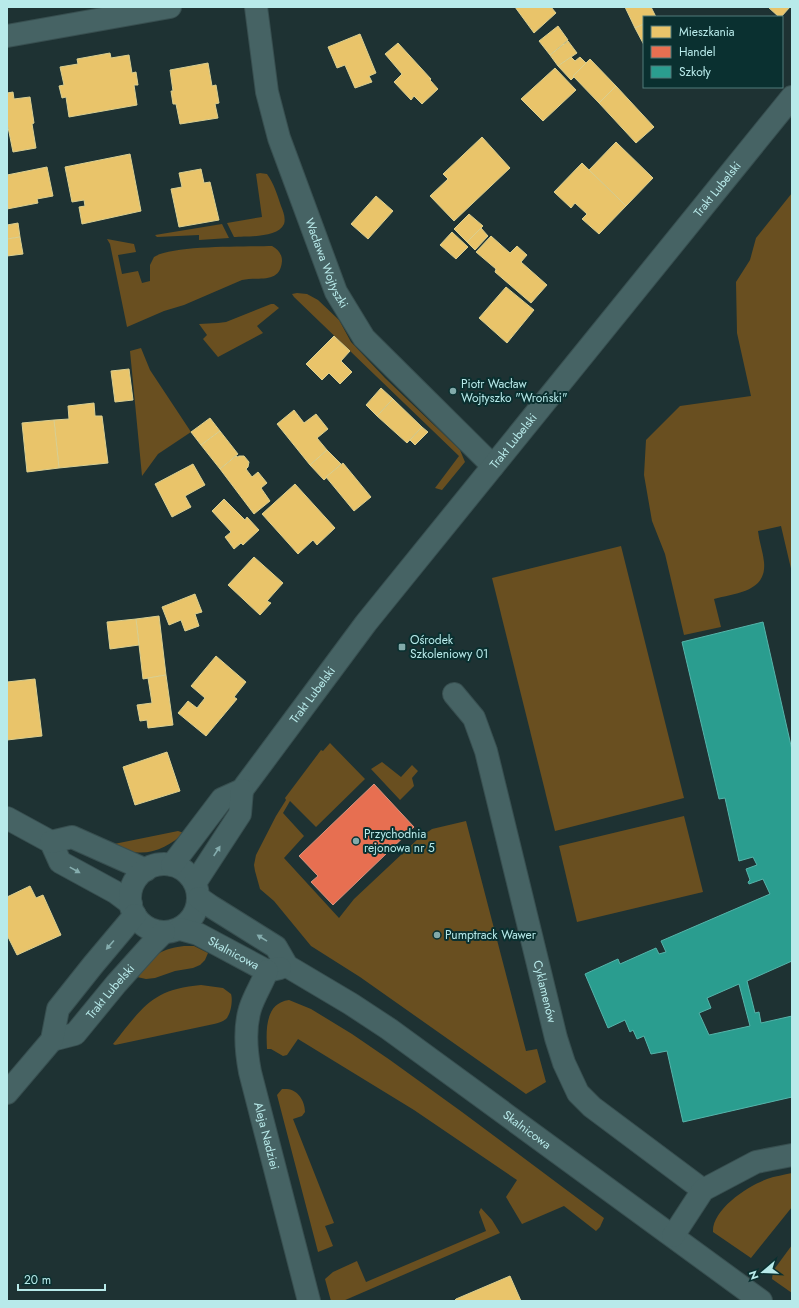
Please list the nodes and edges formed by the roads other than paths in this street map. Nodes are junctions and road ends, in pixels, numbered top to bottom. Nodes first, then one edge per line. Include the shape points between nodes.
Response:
1 (170, 7) edge
2 (256, 7) edge
3 (7, 36) edge
4 (792, 97) edge
5 (493, 466) junction
6 (454, 694) dead end
7 (242, 790) junction
8 (7, 818) edge
9 (51, 842) junction
10 (172, 865) junction
11 (146, 870) junction
12 (197, 890) junction
13 (133, 910) junction
14 (172, 930) junction
15 (277, 968) junction
16 (52, 1040) junction
17 (7, 1093) edge
18 (792, 1154) edge
19 (703, 1190) junction
20 (673, 1236) junction
21 (309, 1301) edge
22 (761, 1301) edge

1 - 3 street
2 - 5 street, Wacława Wojtyszki via 267,92 279,138 336,292 364,338
4 - 5 street, Trakt Lubelski
5 - 7 street, Trakt Lubelski via 354,639
6 - 19 street, Cyklamenów via 474,718 486,751 556,1038 564,1063 578,1092 592,1107
7 - 10 street, Trakt Lubelski via 222,799
12 -> 7 street via 240,814
8 - 9 street
9 - 11 street via 72,837
9 -> 13 street via 60,862 115,892
10 - 11 street via 156,866
10 - 12 street via 185,872
11 - 13 street via 133,885 130,897
12 - 14 street via 198,907 191,920
15 -> 12 street, Skalnicowa via 276,947 212,907
13 - 14 street via 138,920 147,927 153,930
13 -> 16 street via 58,1009
14 - 15 street, Skalnicowa via 198,934
14 - 16 street, Trakt Lubelski via 151,945 75,1034
15 - 20 street, Skalnicowa via 351,1004 389,1029
15 - 21 street, Aleja Nadziei via 250,1009 246,1034 247,1055
16 - 17 street
18 - 19 street via 756,1162
19 - 20 street
20 - 22 street, Skalnicowa

